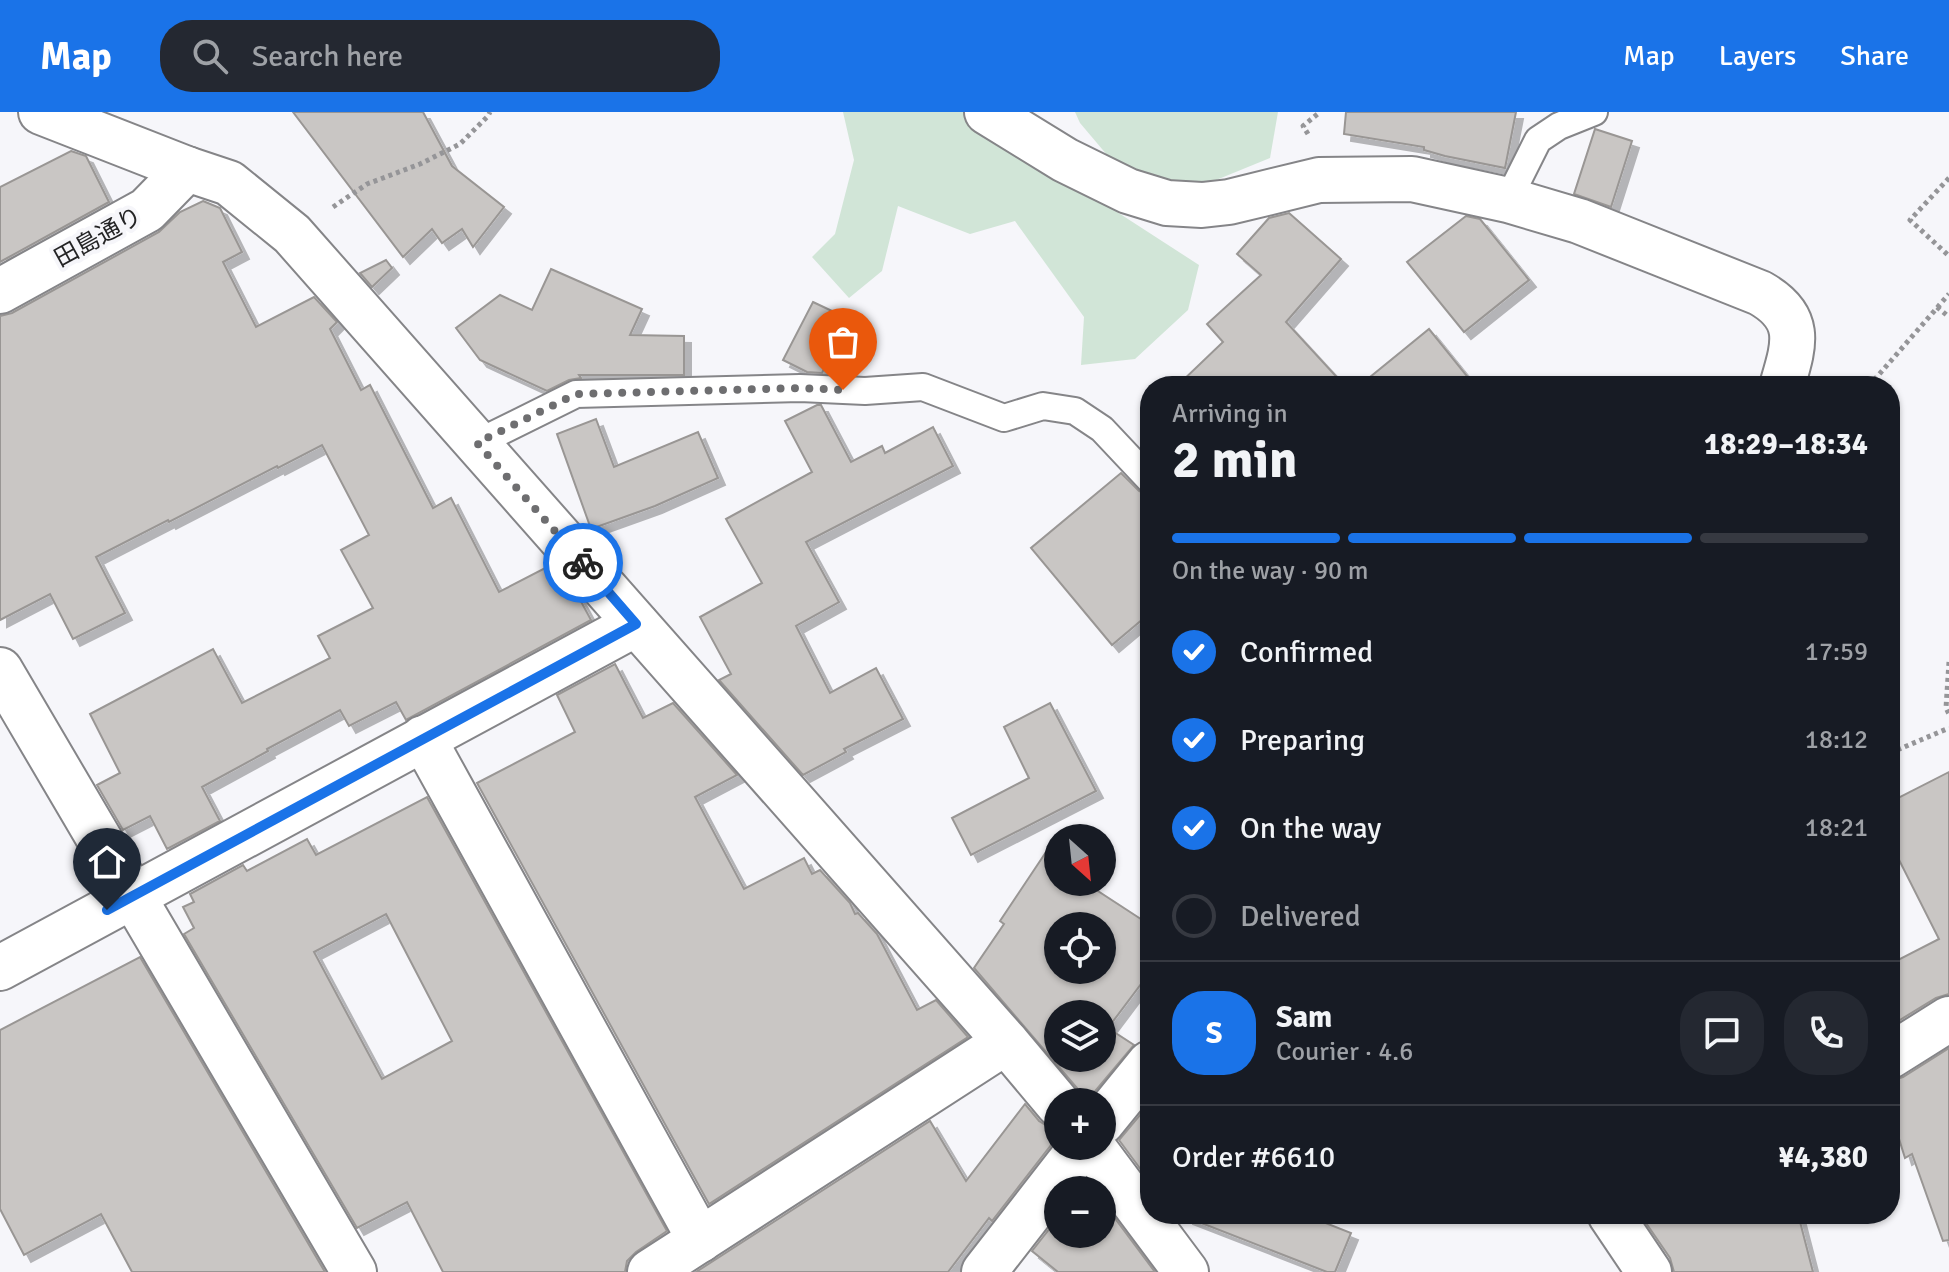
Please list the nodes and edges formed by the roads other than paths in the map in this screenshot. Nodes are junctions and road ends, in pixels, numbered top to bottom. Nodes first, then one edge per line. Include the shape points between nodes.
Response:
1 (41, 112) edge
2 (987, 112) edge
3 (1594, 112) edge
4 (187, 169) junction
5 (1508, 200) junction
6 (0, 291) edge
7 (1785, 376) edge
8 (477, 443) junction
9 (1140, 469) edge
10 (636, 624) junction
11 (0, 670) edge
12 (423, 738) junction
13 (134, 896) junction
14 (0, 968) edge
15 (1949, 1019) edge
16 (1006, 1042) junction
17 (1900, 1050) edge
18 (1140, 1075) edge
19 (1045, 1088) edge
20 (1116, 1105) edge
21 (1071, 1160) edge
22 (1102, 1160) edge
23 (1140, 1210) edge
24 (1150, 1224) edge
25 (1625, 1224) edge
26 (700, 1240) junction
27 (354, 1272) edge
28 (650, 1272) edge
29 (984, 1272) edge
30 (1186, 1272) edge
31 (1649, 1272) edge

1 - 4 street
2 - 5 street via 1065,160 1128,191 1167,203 1229,202 1319,180 1412,179
3 - 5 lane via 1538,140
4 - 6 street, 田島通り via 147,210
4 - 8 street via 229,183 292,234
5 - 7 street via 1579,221 1772,300 1782,309 1793,338
8 - 9 lane via 576,394 923,387 1004,418 1043,406 1075,411 1102,429
8 - 10 street
10 - 12 street
10 - 16 street
11 - 13 street
12 - 13 street
12 - 26 street
13 - 14 street
13 - 27 street
15 - 17 street
16 - 19 street
16 - 26 street
18 - 20 street
21 - 29 street
22 - 23 street
24 - 30 street
25 - 31 street
26 - 28 street

